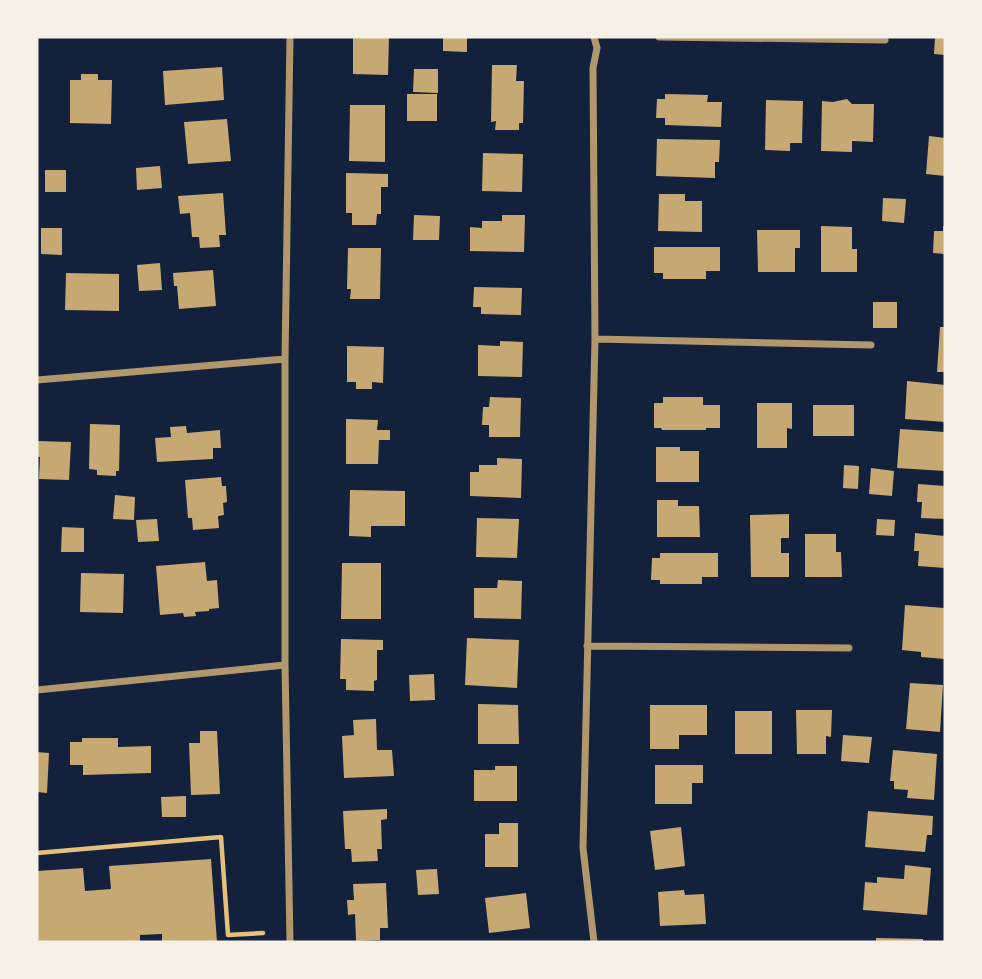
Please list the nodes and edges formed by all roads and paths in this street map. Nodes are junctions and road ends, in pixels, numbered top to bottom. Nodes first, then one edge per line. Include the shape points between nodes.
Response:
1 (290, 37) edge
2 (594, 37) edge
3 (659, 37) edge
4 (885, 40) dead end
5 (595, 339) junction
6 (871, 345) dead end
7 (285, 359) junction
8 (37, 380) edge
9 (587, 646) junction
10 (849, 648) dead end
11 (285, 666) junction
12 (37, 690) edge
13 (37, 853) edge
14 (263, 933) dead end
15 (289, 942) edge
16 (594, 942) edge

1 - 7 street
2 - 5 street
3 - 4 street
5 - 6 street
5 - 9 street
7 - 8 street
7 - 11 street
9 - 10 street
9 - 16 street via 583,848
11 - 12 street
11 - 15 street
13 - 14 path via 221,837 228,935

